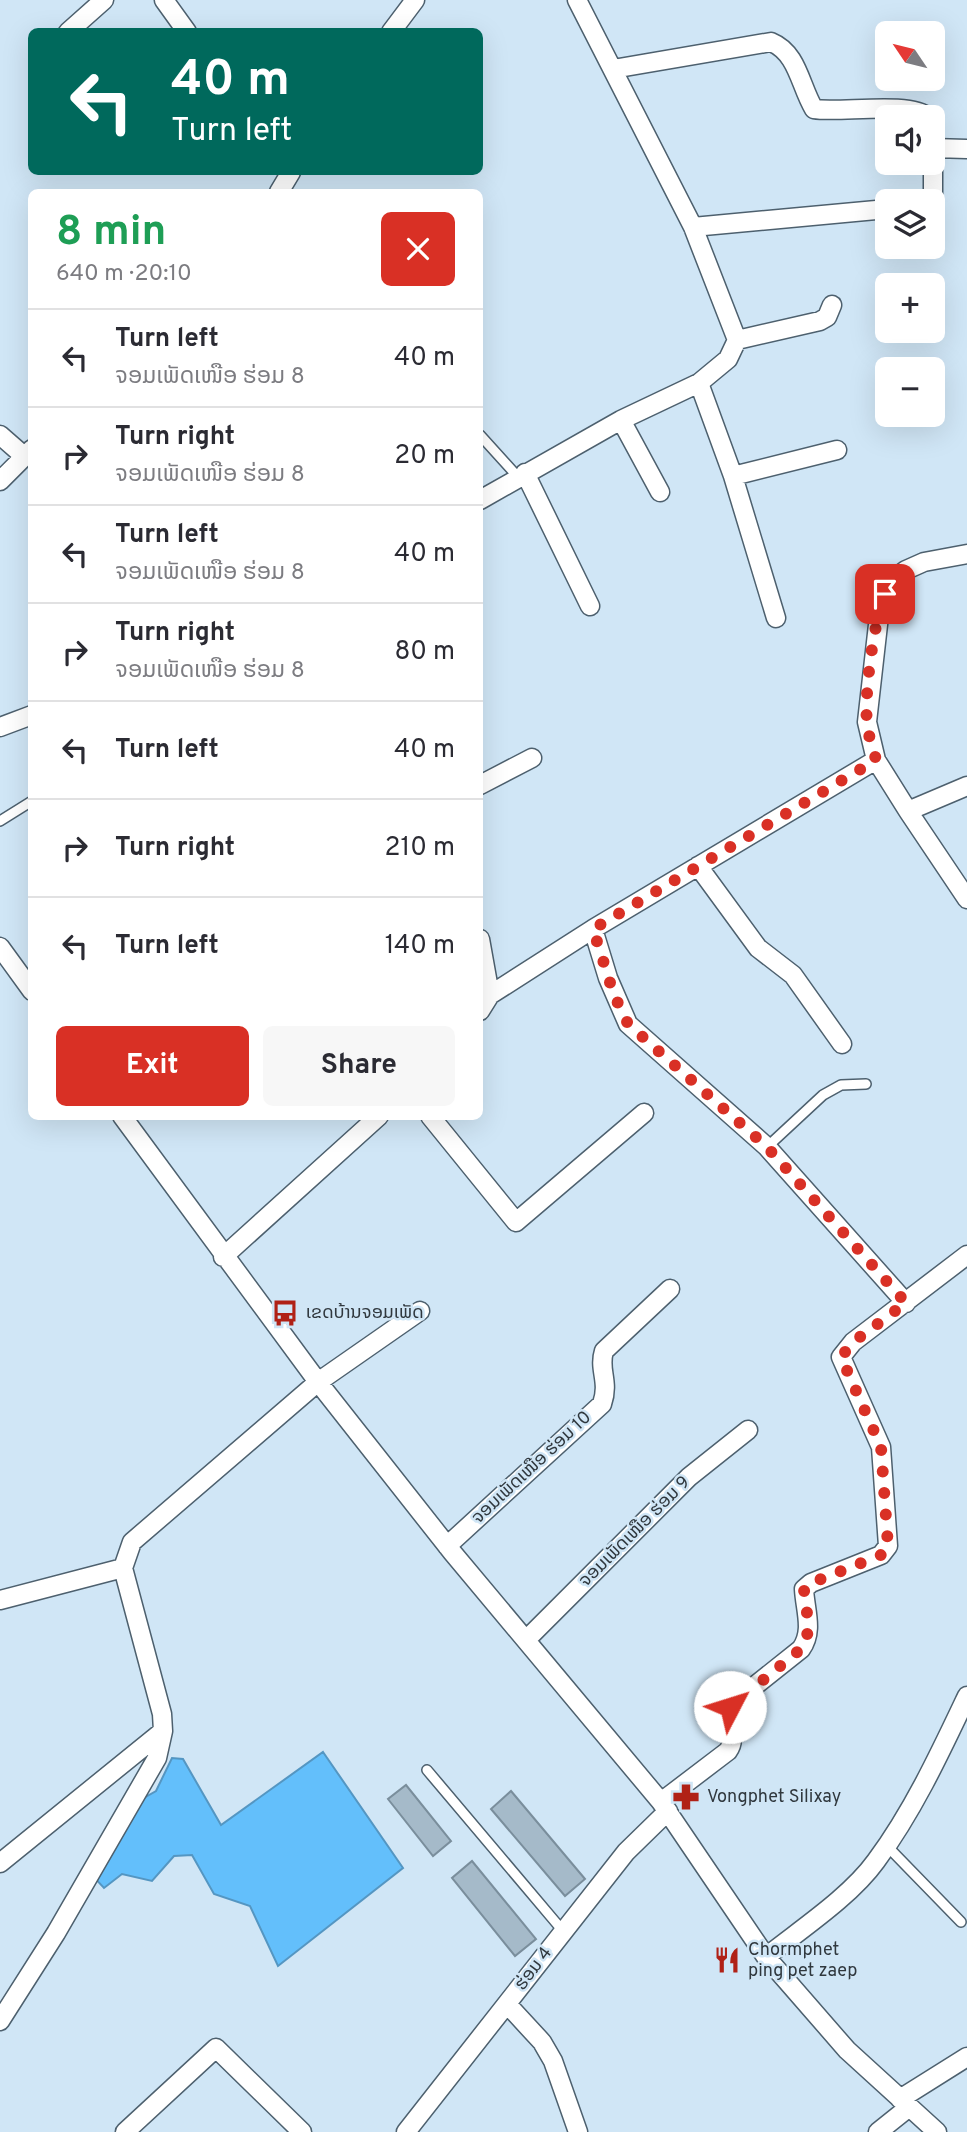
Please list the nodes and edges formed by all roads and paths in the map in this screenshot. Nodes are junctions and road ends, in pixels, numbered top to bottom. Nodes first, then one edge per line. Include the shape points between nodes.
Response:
1 (104, 0) edge
2 (164, 0) edge
3 (415, 0) edge
4 (577, 0) edge
5 (72, 28) edge
6 (184, 28) edge
7 (394, 28) edge
8 (613, 69) junction
9 (875, 110) edge
10 (945, 148) edge
11 (967, 149) edge
12 (875, 210) edge
13 (693, 227) junction
14 (832, 305) dead end
15 (737, 340) junction
16 (699, 383) junction
17 (621, 420) junction
18 (0, 435) edge
19 (483, 438) edge
20 (837, 450) dead end
21 (28, 453) edge
22 (521, 475) junction
23 (733, 476) junction
24 (0, 481) edge
25 (660, 492) dead end
26 (483, 498) edge
27 (967, 554) edge
28 (590, 606) dead end
29 (775, 618) dead end
30 (28, 716) edge
31 (0, 727) edge
32 (532, 758) dead end
33 (876, 760) junction
34 (483, 783) edge
35 (967, 786) edge
36 (28, 804) edge
37 (908, 811) junction
38 (0, 821) edge
39 (698, 866) junction
40 (967, 899) edge
41 (593, 929) junction
42 (0, 947) edge
43 (483, 956) edge
44 (28, 986) edge
45 (490, 995) junction
46 (483, 1006) edge
47 (842, 1044) dead end
48 (866, 1084) dead end
49 (644, 1113) dead end
50 (125, 1120) edge
51 (375, 1120) edge
52 (432, 1120) edge
53 (767, 1147) junction
54 (967, 1255) edge
55 (223, 1257) junction
56 (670, 1289) dead end
57 (906, 1303) junction
58 (420, 1311) dead end
59 (318, 1382) junction
60 (748, 1430) dead end
61 (447, 1546) junction
62 (123, 1568) junction
63 (0, 1600) edge
64 (527, 1639) junction
65 (967, 1696) edge
66 (163, 1731) junction
67 (427, 1770) dead end
68 (664, 1806) junction
69 (886, 1845) junction
70 (0, 1863) edge
71 (961, 1923) dead end
72 (563, 1931) junction
73 (766, 1957) junction
74 (508, 2004) junction
75 (0, 2021) edge
76 (967, 2057) edge
77 (904, 2103) junction
78 (125, 2132) edge
79 (302, 2132) edge
80 (406, 2132) edge
81 (578, 2132) edge
82 (878, 2132) edge
83 (937, 2132) edge

1 - 5 street
2 - 6 street
3 - 7 street
4 - 8 street
8 - 9 street via 771,42 791,58 814,109
8 - 13 street
10 - 11 street
12 - 13 street
13 - 15 street
14 - 15 street via 820,321
15 - 16 street via 728,359
16 - 17 street
16 - 23 street
17 - 22 street
17 - 25 street
18 - 21 street
19 - 22 lane
20 - 23 street
21 - 24 street
22 - 26 street
22 - 28 street
23 - 29 street
27 - 33 street via 915,566 891,581 887,590 873,649 867,722
30 - 31 street
32 - 34 street
33 - 37 street
33 - 39 street
35 - 37 street
36 - 38 lane
37 - 40 street
39 - 41 street
39 - 47 street via 758,948 793,975
41 - 45 street
41 - 53 street via 624,1018
42 - 44 street
43 - 45 street
45 - 46 street
48 - 53 lane via 841,1085 823,1095
49 - 52 street via 516,1222
50 - 55 street
51 - 55 street
53 - 57 street
54 - 57 street
55 - 59 street
56 - 61 street, ຈອມເພັດເໜືອ ຮ່ອມ 10 via 604,1351 601,1359 608,1388 602,1404
57 - 68 street, ຮ່ອມ 4 via 853,1342 841,1357 881,1447 888,1546 881,1555 804,1589 807,1641 732,1703 733,1740 728,1751
58 - 59 street
59 - 61 street
59 - 62 street via 132,1542
60 - 64 street, ຈອມເພັດເໜືອ ຮ່ອມ 9 via 689,1477
61 - 64 street
62 - 63 street
62 - 66 street
64 - 68 street
65 - 69 street via 924,1785
66 - 70 street
66 - 75 street via 157,1758
67 - 72 lane
68 - 72 street, ຮ່ອມ 4
68 - 73 street
69 - 71 lane
69 - 73 street via 875,1863 831,1905
72 - 74 street, ຮ່ອມ 4
73 - 77 street via 847,2050
74 - 80 street, ຮ່ອມ 4
74 - 81 street via 553,2061
76 - 77 street
77 - 82 street
77 - 83 street
78 - 79 street via 216,2048

